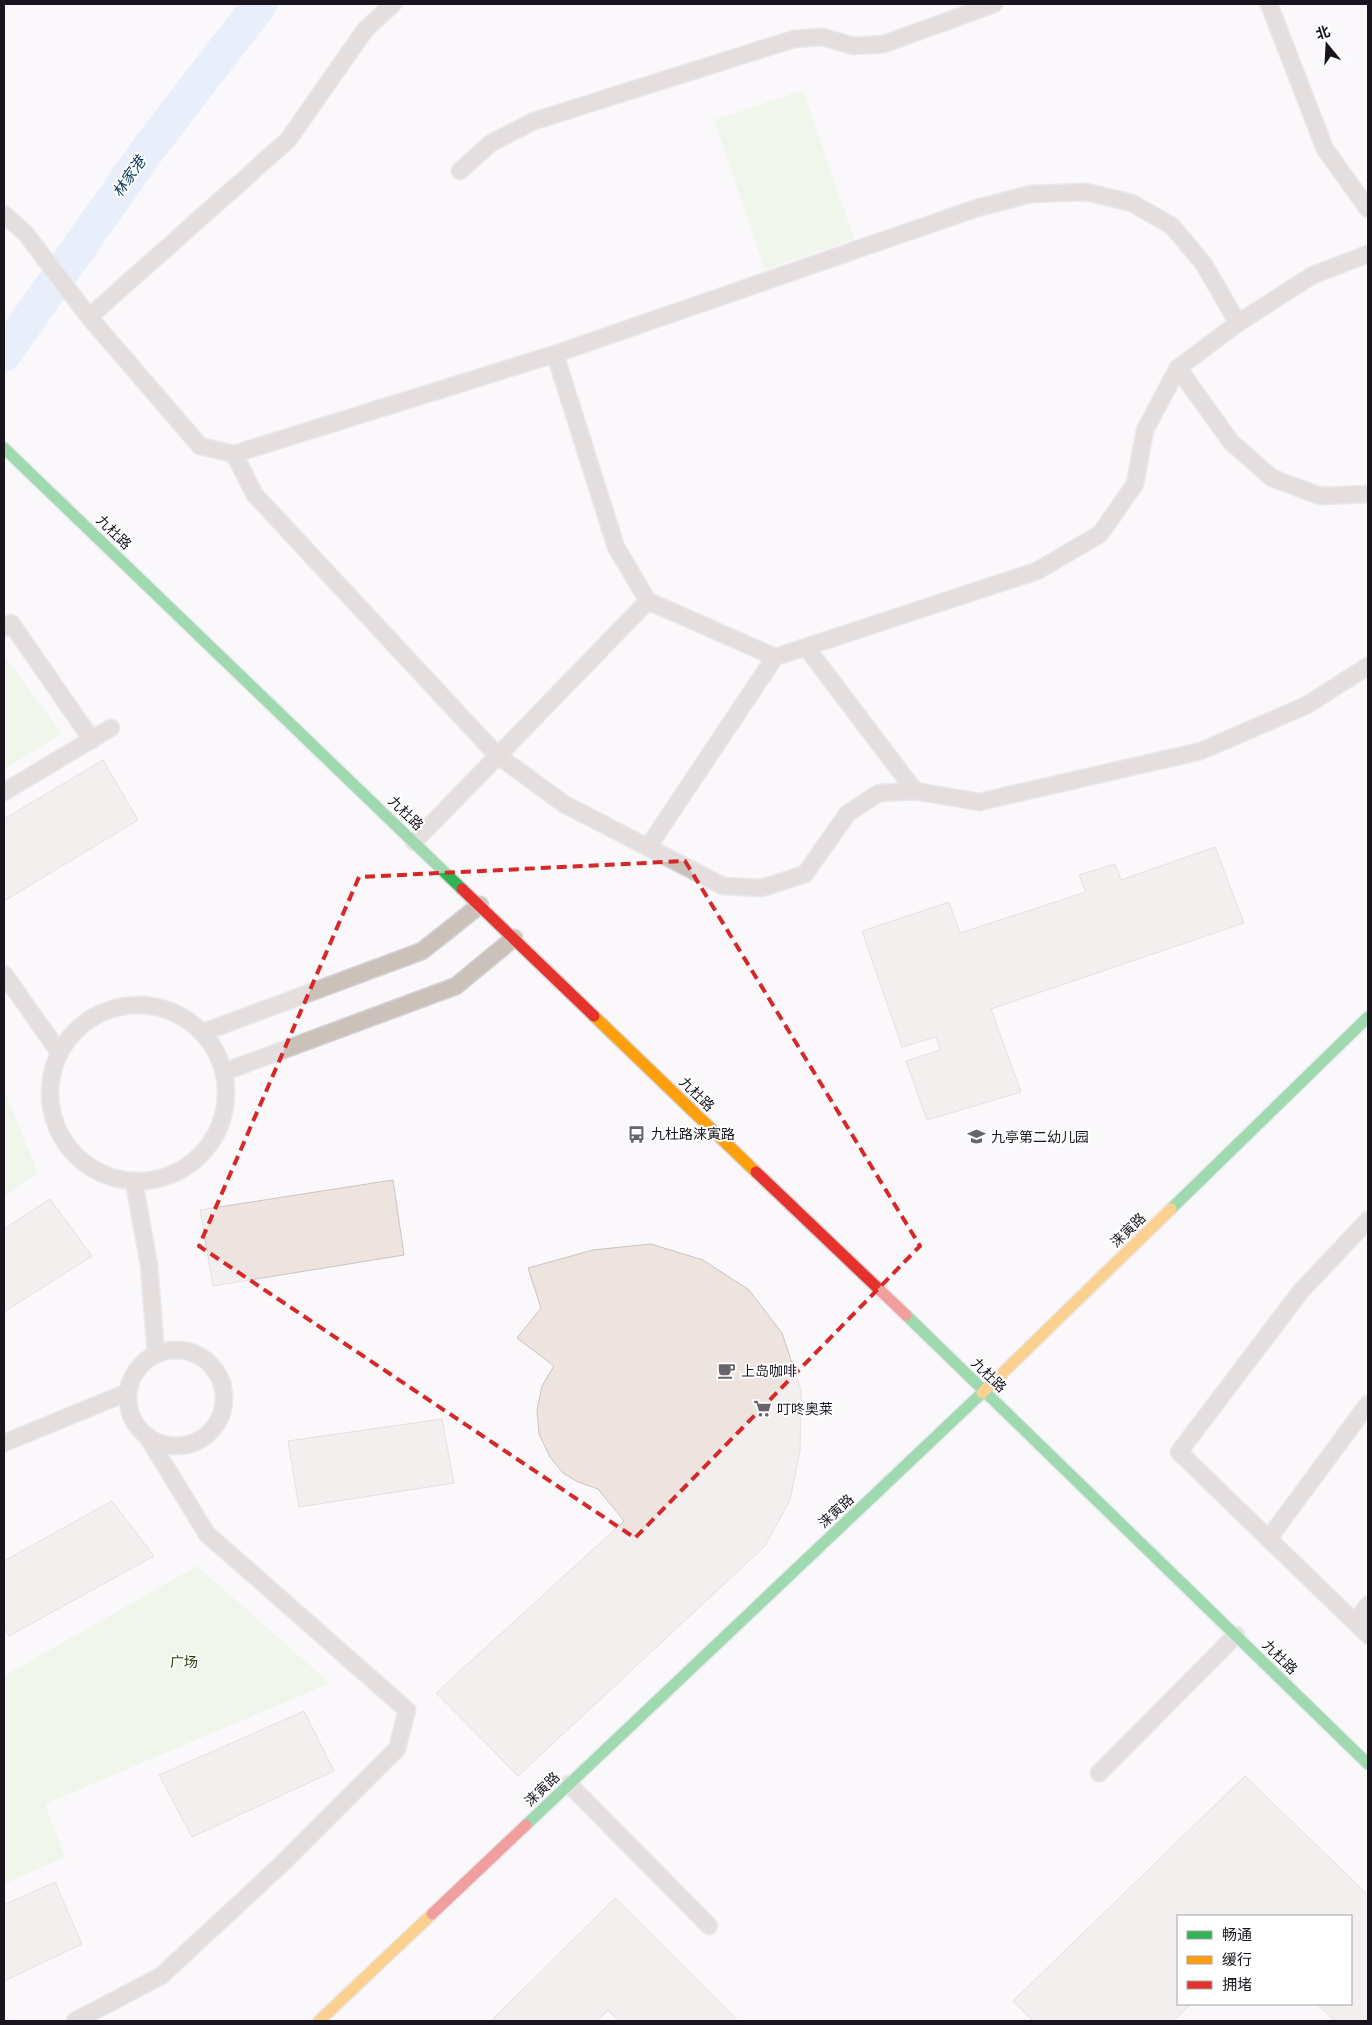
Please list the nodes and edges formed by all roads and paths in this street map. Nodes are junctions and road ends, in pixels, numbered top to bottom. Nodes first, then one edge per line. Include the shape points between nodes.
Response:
1 (392, 4) edge
2 (994, 4) edge
3 (1269, 4) edge
4 (460, 170) dead end
5 (1368, 209) edge
6 (4, 214) edge
7 (1368, 254) edge
8 (88, 316) junction
9 (1238, 323) junction
10 (555, 354) junction
11 (1178, 368) junction
12 (4, 448) edge
13 (234, 454) junction
14 (1368, 494) edge
15 (648, 601) junction
16 (4, 628) edge
17 (806, 647) junction
18 (776, 657) junction
19 (1368, 666) edge
20 (111, 728) dead end
21 (92, 740) junction
22 (497, 756) junction
23 (915, 791) junction
24 (4, 792) edge
25 (414, 842) junction
26 (648, 847) junction
27 (480, 906) junction
28 (514, 938) junction
29 (4, 974) edge
30 (1368, 1017) edge
31 (204, 1032) junction
32 (59, 1052) junction
33 (224, 1072) junction
34 (134, 1182) junction
35 (1368, 1220) edge
36 (156, 1354) junction
37 (984, 1391) junction
38 (128, 1392) junction
39 (1368, 1404) edge
40 (146, 1436) junction
41 (4, 1443) edge
42 (1269, 1538) junction
43 (1368, 1605) edge
44 (1355, 1622) junction
45 (1236, 1635) junction
46 (1368, 1635) edge
47 (1368, 1764) edge
48 (1099, 1773) dead end
49 (569, 1784) junction
50 (709, 1926) dead end
51 (75, 2021) edge
52 (319, 2021) edge

1 - 8 lane via 365,30 288,140
2 - 4 lane via 884,44 853,46 823,36 794,39 534,121 491,143
3 - 5 lane via 1325,149
6 - 8 lane via 26,234
7 - 9 lane via 1313,275
8 - 13 lane via 200,446
9 - 10 lane via 1203,263 1172,226 1132,202 1087,192 1031,194 976,208
9 - 11 lane
10 - 13 lane
10 - 15 lane via 616,547
11 - 14 lane via 1231,442 1272,478 1320,496
11 - 17 lane via 1145,430 1135,484 1100,534 1037,571
12 - 25 street, 九杜路
13 - 22 lane via 255,495
15 - 18 lane
15 - 22 lane
16 - 21 lane via 11,623
17 - 18 lane
17 - 23 lane
18 - 26 lane
19 - 23 lane via 1307,705 1201,751 979,802
20 - 21 lane
21 - 24 lane
22 - 25 lane
22 - 26 lane via 564,804
23 - 26 lane via 879,793 848,813 806,874 762,888 723,886
25 - 27 street, 九杜路
27 - 28 street, 九杜路
27 - 31 lane via 422,951
28 - 33 lane via 456,986
28 - 37 street, 九杜路
29 - 32 lane
30 - 37 street, 涞寅路
31 - 32 lane via 182,1015 155,1005 126,1004 99,1013 76,1029
31 - 33 lane via 220,1056
32 - 34 lane via 50,1078 50,1107 60,1135 78,1159 104,1175
33 - 34 lane via 227,1085 225,1115 212,1143 191,1164 164,1178
34 - 36 lane via 149,1265
35 - 42 lane via 1301,1291 1179,1452
36 - 38 lane via 133,1376
36 - 40 lane via 171,1350 200,1356 220,1379 223,1409 207,1434 194,1442 178,1446 161,1444
37 - 45 street, 九杜路
37 - 49 street, 涞寅路
38 - 40 lane via 129,1408
38 - 41 lane
39 - 42 lane
40 - 51 lane via 207,1534 408,1710 397,1749 285,1861 161,1976
42 - 44 lane
43 - 44 lane
44 - 46 lane
45 - 47 street, 九杜路
45 - 48 lane
49 - 50 lane
49 - 52 street, 涞寅路

